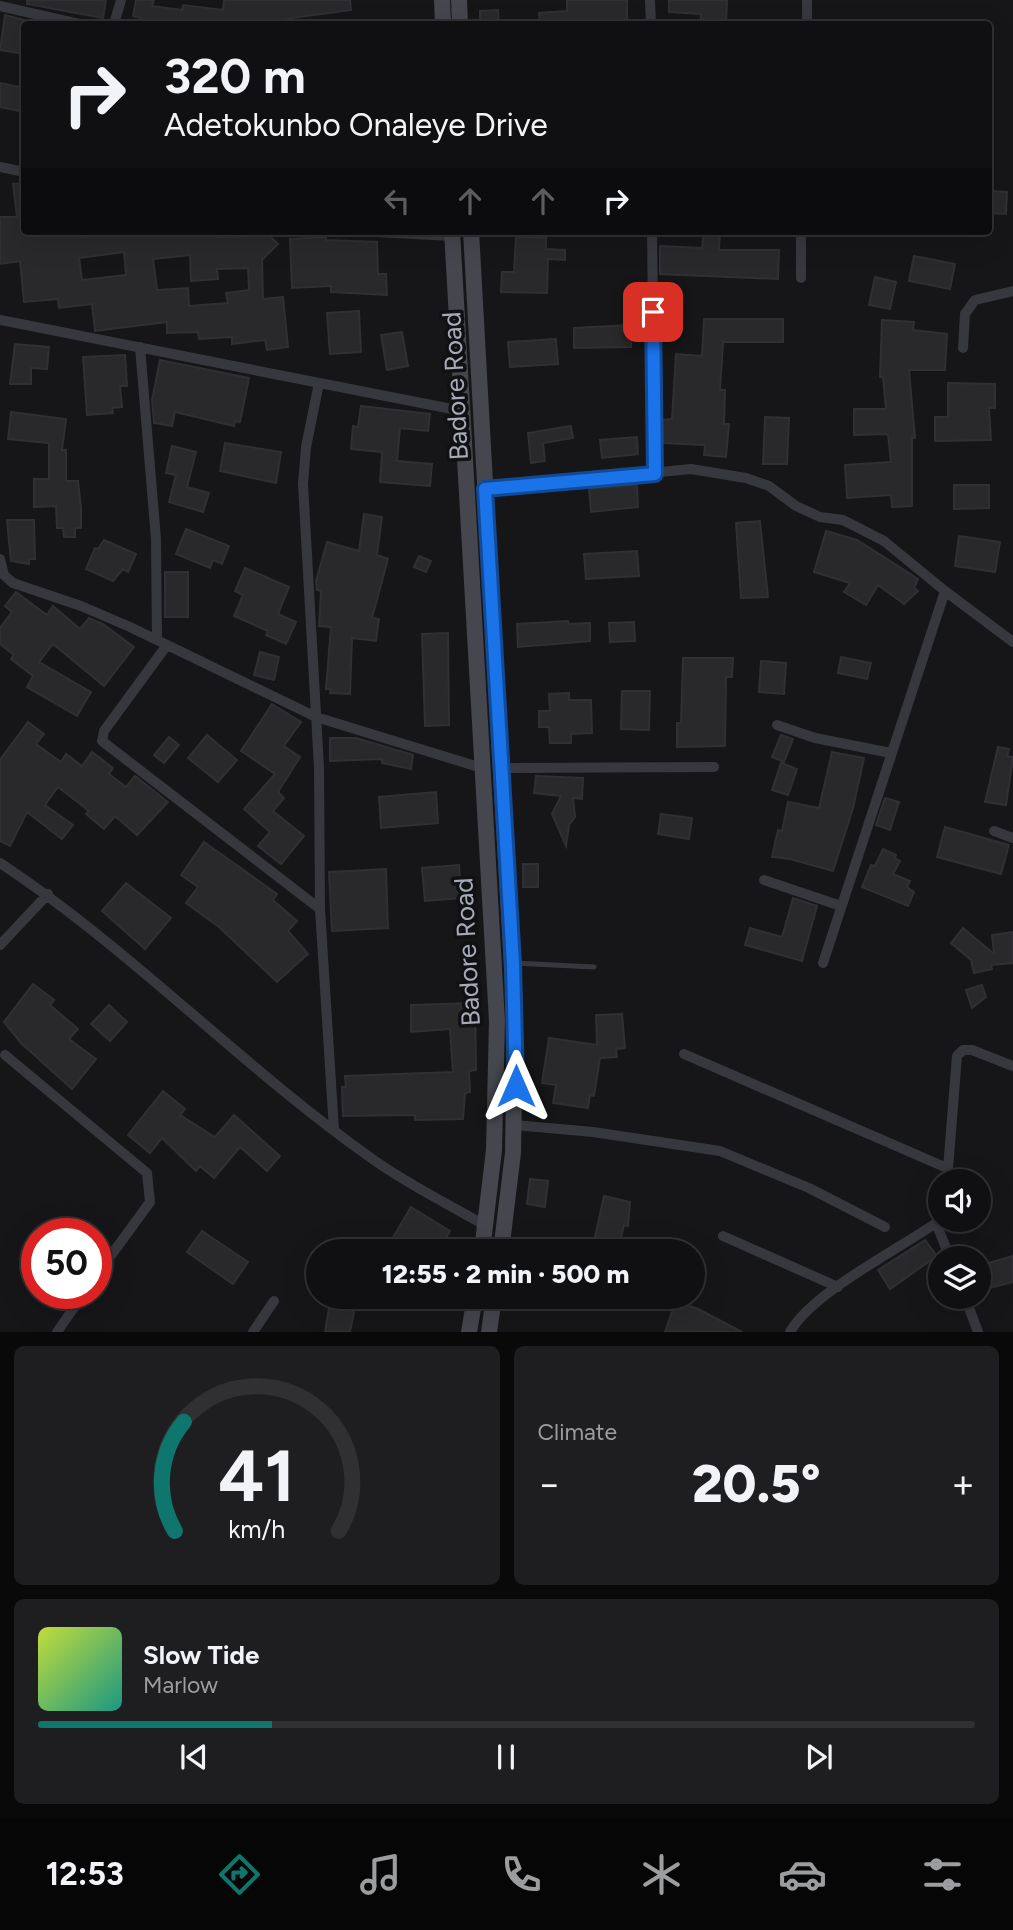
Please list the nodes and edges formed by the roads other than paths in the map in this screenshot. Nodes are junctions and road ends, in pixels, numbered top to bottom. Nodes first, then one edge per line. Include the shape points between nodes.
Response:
1 (121, 0) edge
2 (442, 0) edge
3 (459, 0) edge
4 (650, 0) edge
5 (807, 0) edge
6 (0, 6) edge
7 (66, 21) edge
8 (115, 21) edge
9 (443, 21) edge
10 (460, 21) edge
11 (650, 21) edge
12 (807, 21) edge
13 (0, 167) edge
14 (21, 171) edge
15 (452, 235) edge
16 (471, 235) edge
17 (652, 235) edge
18 (801, 235) edge
19 (801, 278) dead end
20 (1013, 291) edge
21 (0, 323) edge
22 (140, 348) junction
23 (962, 348) dead end
24 (319, 383) junction
25 (462, 411) junction
26 (655, 474) junction
27 (485, 489) junction
28 (0, 559) edge
29 (945, 592) junction
30 (1013, 642) edge
31 (162, 643) junction
32 (316, 717) junction
33 (777, 725) dead end
34 (891, 753) junction
35 (713, 767) dead end
36 (482, 768) junction
37 (501, 768) junction
38 (994, 831) dead end
39 (1013, 838) edge
40 (0, 863) edge
41 (487, 869) junction
42 (507, 869) junction
43 (764, 880) dead end
44 (48, 894) junction
45 (841, 906) junction
46 (320, 909) junction
47 (0, 945) edge
48 (513, 963) junction
49 (823, 963) dead end
50 (594, 967) dead end
51 (684, 1054) dead end
52 (5, 1055) dead end
53 (1013, 1066) edge
54 (515, 1125) junction
55 (334, 1130) junction
56 (947, 1168) joint
57 (928, 1225) edge
58 (486, 1226) junction
59 (884, 1227) dead end
60 (723, 1236) dead end
61 (484, 1239) edge
62 (501, 1239) edge
63 (112, 1254) edge
64 (838, 1287) junction
65 (274, 1301) dead end
66 (73, 1309) edge
67 (473, 1309) edge
68 (492, 1309) edge
69 (969, 1309) edge
70 (797, 1319) junction
71 (57, 1332) edge
72 (253, 1332) edge
73 (469, 1332) edge
74 (489, 1332) edge
75 (790, 1332) edge
76 (804, 1332) edge
77 (978, 1332) edge

1 - 8 street
2 - 9 main road
3 - 10 main road
4 - 11 street
5 - 12 street
6 - 7 street
13 - 14 street
15 - 25 main road, Badore Road
16 - 27 main road, Badore Road
17 - 26 street
18 - 19 street
20 - 23 street via 975,300 965,314
21 - 22 street
22 - 24 street
22 - 31 street
24 - 25 street
24 - 32 street via 303,484
25 - 36 main road, Badore Road
26 - 27 street
26 - 29 street via 691,469 769,486 796,506 820,517 843,520 884,541
27 - 37 main road, Badore Road
28 - 31 street via 4,575 13,583 81,606
29 - 30 street
29 - 34 street
31 - 32 street
31 - 46 street via 104,731 102,741
32 - 36 street
32 - 46 street
33 - 34 street via 815,738
34 - 45 street
35 - 37 street
36 - 41 main road, Badore Road
37 - 42 main road, Badore Road
38 - 39 street
40 - 44 street
41 - 42 main road
41 - 58 main road, Badore Road via 497,1065
42 - 48 main road, Badore Road
43 - 45 street
44 - 47 street
44 - 55 street
45 - 49 street
46 - 55 street
48 - 50 lane
48 - 54 main road, Badore Road
51 - 56 street
52 - 63 street via 147,1173 150,1202
53 - 56 street via 972,1050 957,1056
54 - 59 street via 720,1151 809,1188
54 - 62 main road, Badore Road
55 - 58 street via 373,1160
57 - 64 street
58 - 61 main road, Badore Road
60 - 64 street
64 - 70 street
65 - 72 street
66 - 71 street
67 - 73 main road
68 - 74 main road
69 - 77 street
70 - 75 street
70 - 76 street

